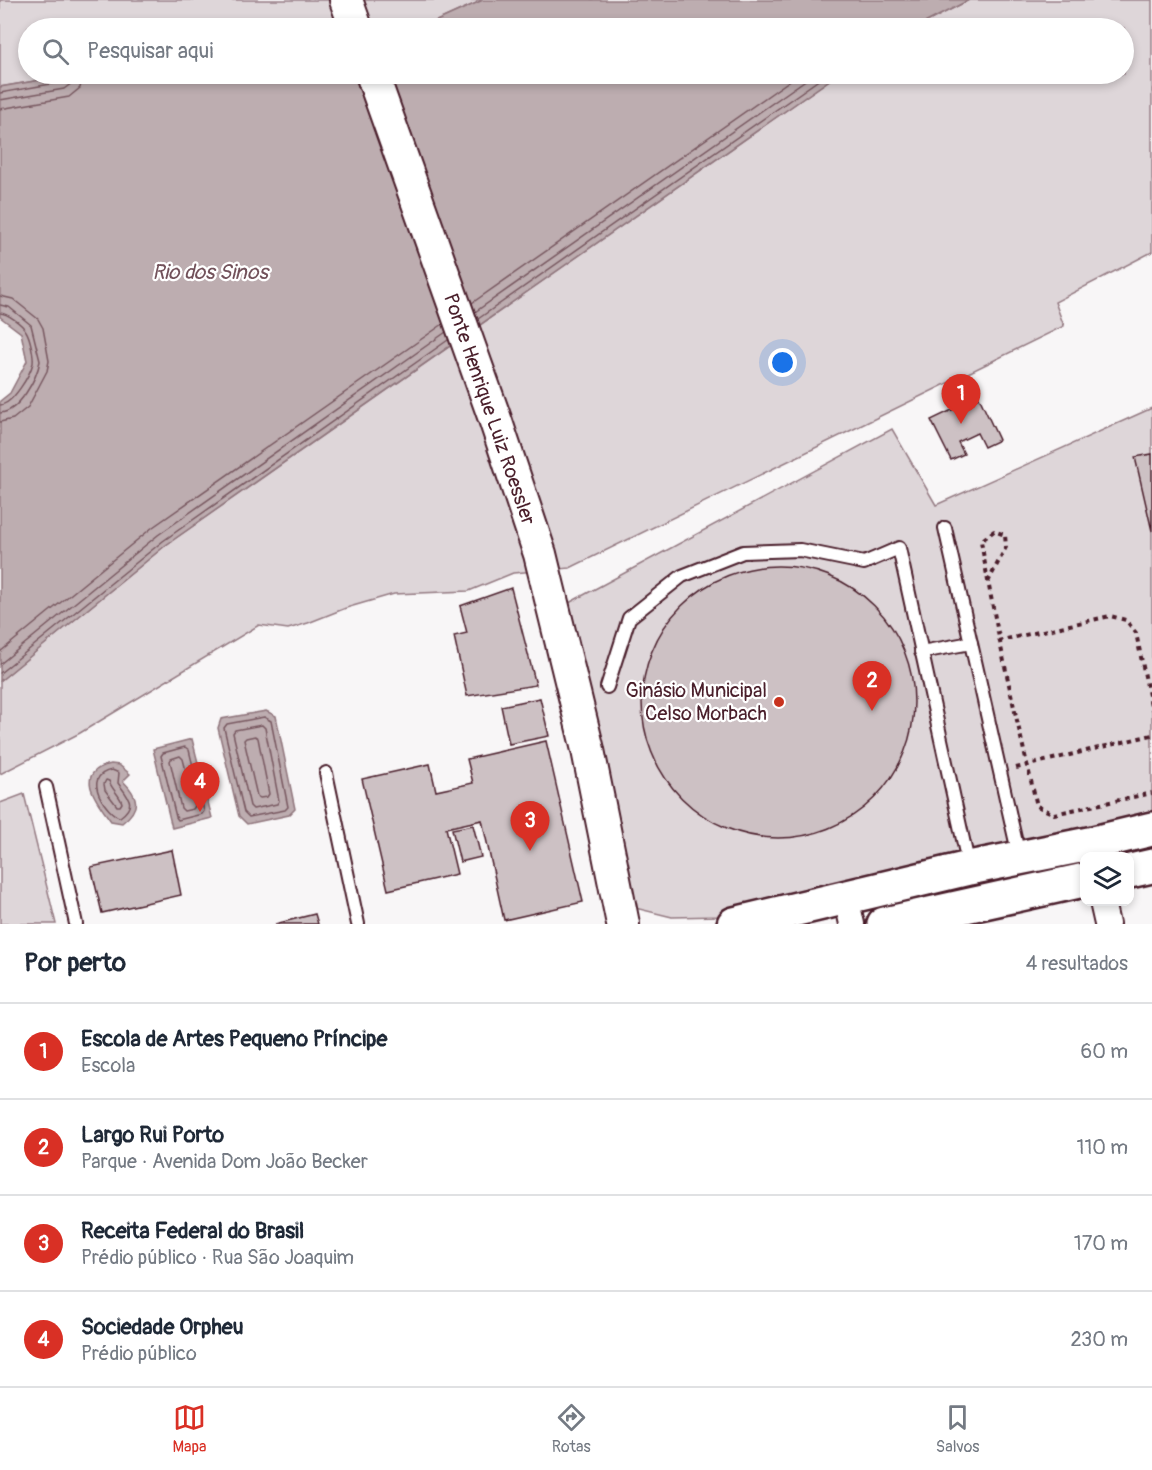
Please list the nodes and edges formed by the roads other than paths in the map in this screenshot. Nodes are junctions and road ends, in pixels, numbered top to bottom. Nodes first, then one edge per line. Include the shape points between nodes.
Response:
1 (345, 0) edge
2 (352, 18) edge
3 (376, 84) edge
4 (945, 528) dead end
5 (971, 643) junction
6 (921, 652) junction
7 (607, 687) dead end
8 (326, 773) dead end
9 (46, 787) dead end
10 (1152, 829) edge
11 (1090, 850) edge
12 (1019, 857) junction
13 (1152, 866) edge
14 (969, 868) junction
15 (1134, 870) edge
16 (1080, 881) edge
17 (1103, 906) edge
18 (849, 910) edge
19 (76, 924) edge
20 (358, 924) edge
21 (623, 924) edge
22 (734, 924) edge
23 (884, 924) edge
24 (1107, 924) edge

1 - 2 street
3 - 21 street, Ponte Henrique Luiz Roessler via 540,554 588,750
4 - 5 lane
5 - 6 lane
5 - 12 lane
6 - 7 lane via 899,548 864,563 801,550 743,552 682,576 628,618
6 - 14 lane
8 - 20 lane
9 - 19 lane
10 - 11 main road
11 - 12 main road
12 - 14 main road
13 - 15 main road
14 - 18 main road
16 - 23 main road
17 - 24 street
18 - 22 main road

